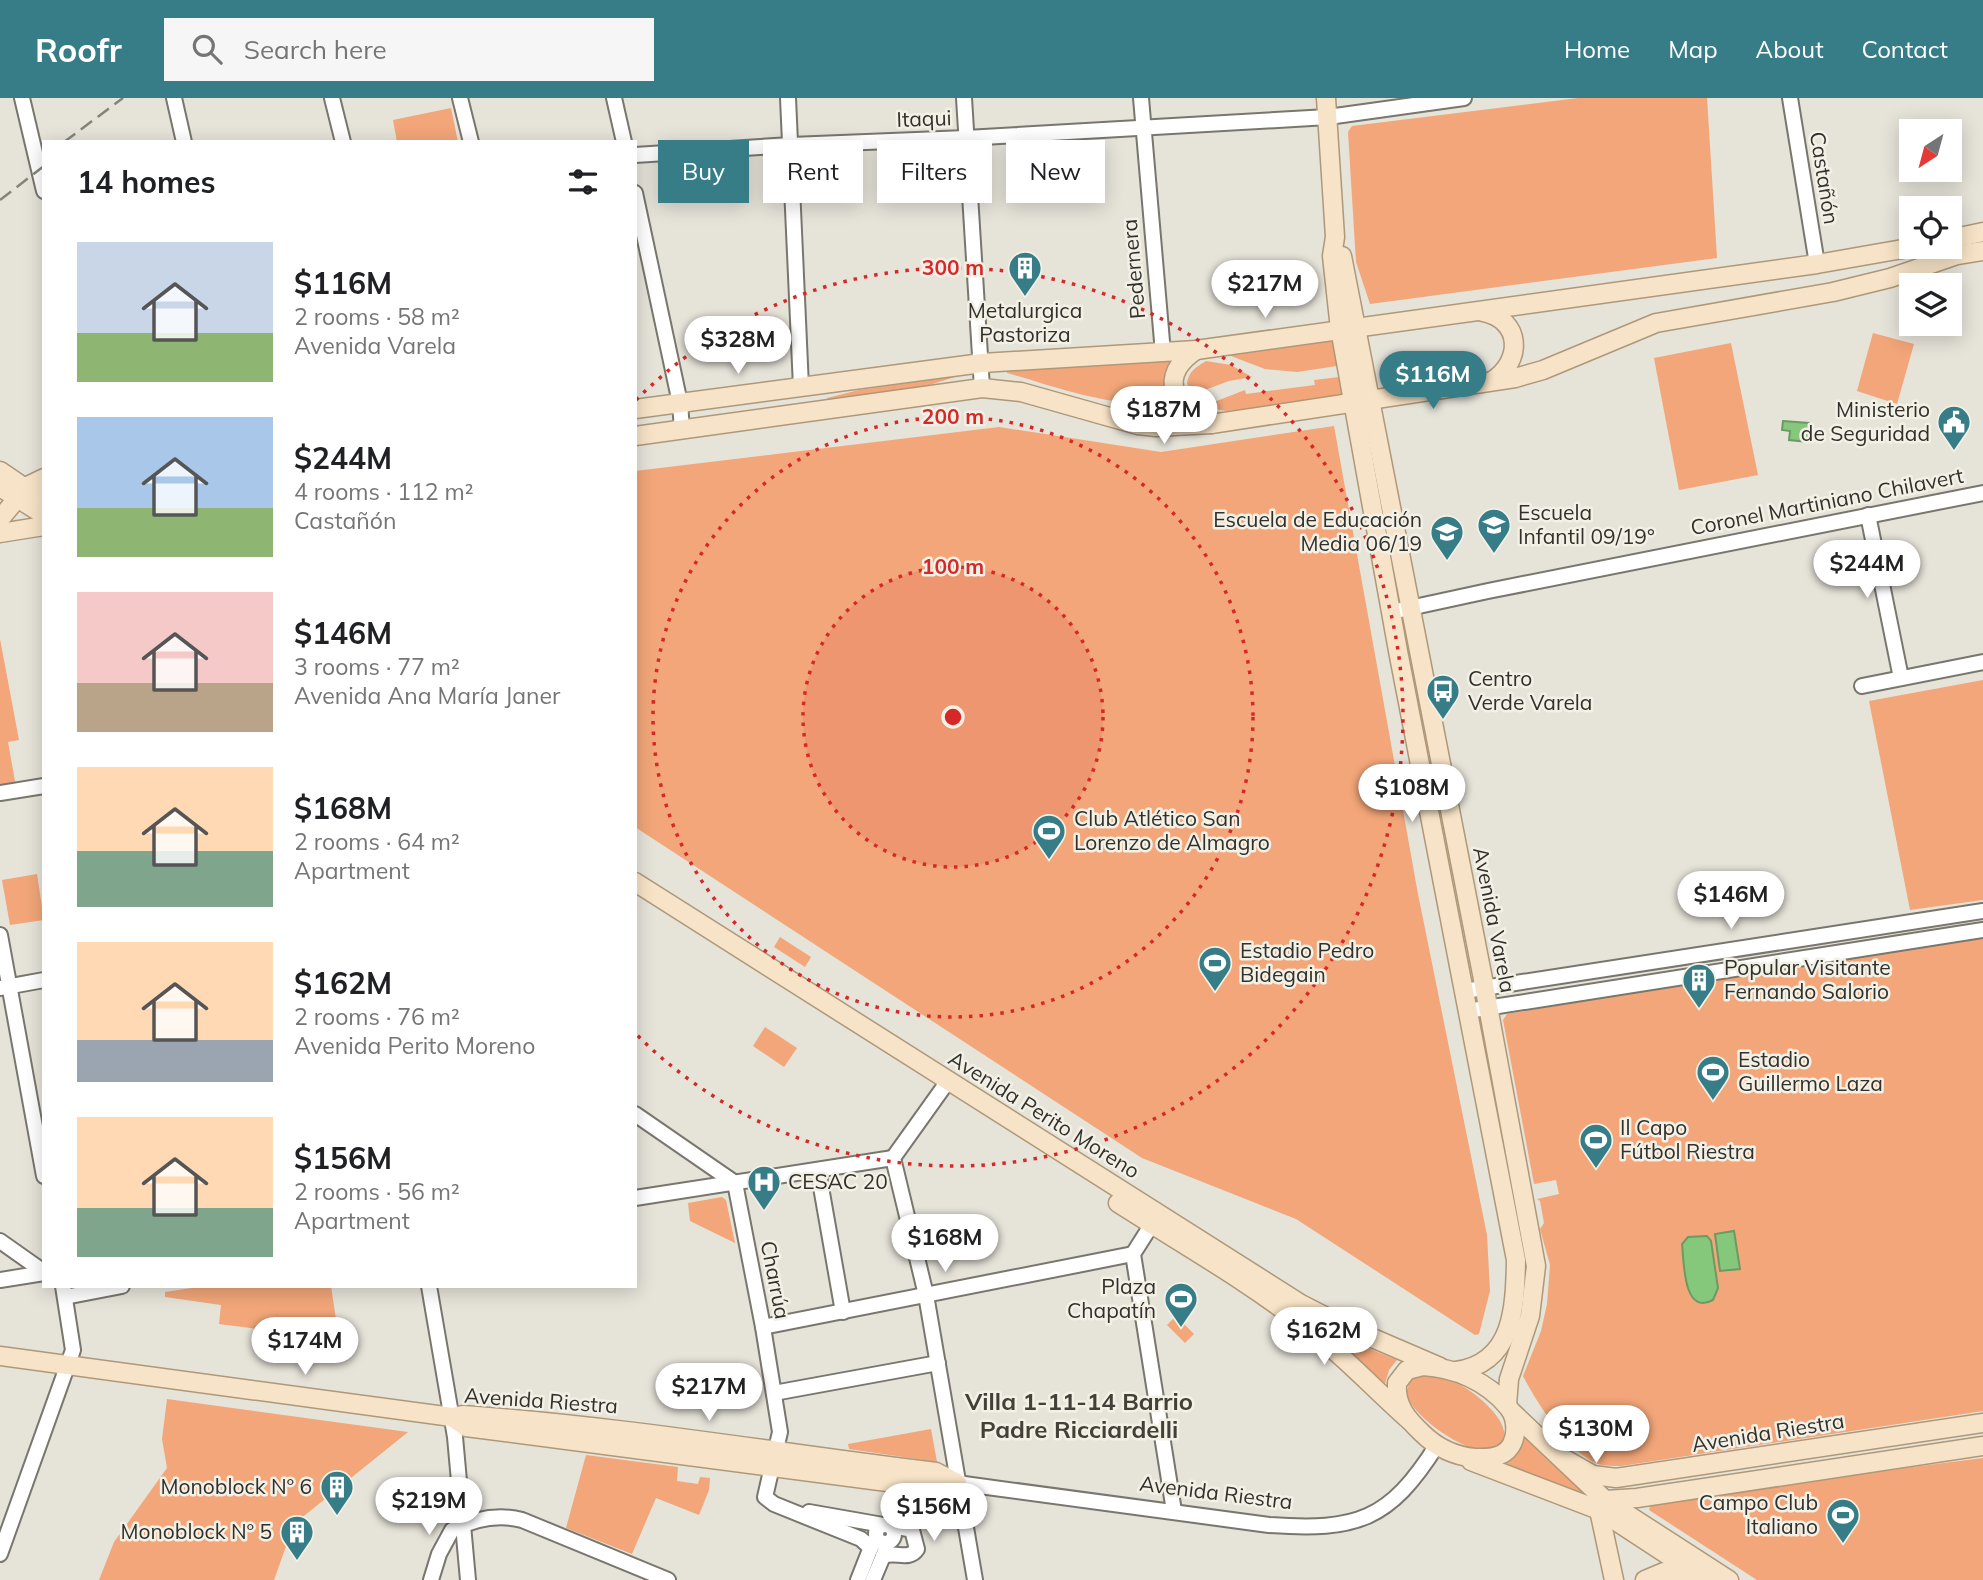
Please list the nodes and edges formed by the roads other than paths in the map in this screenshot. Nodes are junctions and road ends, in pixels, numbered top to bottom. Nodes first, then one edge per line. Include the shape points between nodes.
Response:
1 (22, 98) edge
2 (174, 98) edge
3 (332, 98) edge
4 (460, 98) edge
5 (614, 98) edge
6 (788, 98) edge
7 (964, 98) edge
8 (1141, 98) edge
9 (1326, 98) edge
10 (1464, 98) edge
11 (1790, 98) edge
12 (1328, 117) junction
13 (1143, 128) junction
14 (966, 138) junction
15 (184, 140) edge
16 (342, 140) edge
17 (470, 140) edge
18 (624, 140) edge
19 (791, 140) edge
20 (863, 142) edge
21 (763, 147) edge
22 (637, 155) edge
23 (42, 183) edge
24 (637, 202) edge
25 (794, 203) edge
26 (1983, 232) edge
27 (1962, 236) edge
28 (1899, 250) edge
29 (1983, 251) edge
30 (1817, 264) junction
31 (1474, 312) junction
32 (1348, 328) junction
33 (1196, 350) junction
34 (1163, 353) junction
35 (982, 363) junction
36 (1489, 383) junction
37 (802, 387) junction
38 (982, 388) junction
39 (1363, 402) junction
40 (680, 403) junction
41 (637, 409) edge
42 (1211, 424) junction
43 (682, 430) junction
44 (637, 436) edge
45 (0, 471) edge
46 (42, 479) edge
47 (10, 493) edge
48 (1983, 493) edge
49 (42, 501) edge
50 (42, 514) edge
51 (1868, 515) junction
52 (0, 519) edge
53 (42, 526) edge
54 (0, 533) edge
55 (1410, 608) junction
56 (1391, 612) junction
57 (1983, 662) edge
58 (1901, 678) junction
59 (1862, 686) dead end
60 (1443, 777) junction
61 (1423, 781) junction
62 (42, 786) edge
63 (0, 793) edge
64 (637, 883) edge
65 (637, 894) edge
66 (1983, 911) edge
67 (1983, 930) edge
68 (0, 935) edge
69 (1790, 940) junction
70 (1787, 959) junction
71 (42, 980) edge
72 (1483, 986) junction
73 (5, 987) edge
74 (1464, 991) junction
75 (1488, 1007) junction
76 (1467, 1011) junction
77 (945, 1085) junction
78 (637, 1115) edge
79 (41, 1142) edge
80 (894, 1158) junction
81 (818, 1170) junction
82 (735, 1183) junction
83 (637, 1198) edge
84 (1152, 1224) junction
85 (0, 1241) edge
86 (1133, 1254) junction
87 (42, 1272) edge
88 (42, 1273) edge
89 (0, 1280) edge
90 (103, 1288) edge
91 (429, 1288) edge
92 (64, 1292) edge
93 (926, 1295) junction
94 (843, 1312) junction
95 (763, 1326) junction
96 (0, 1356) edge
97 (938, 1363) junction
98 (69, 1365) junction
99 (1448, 1369) junction
100 (774, 1393) junction
101 (1510, 1409) junction
102 (452, 1417) junction
103 (1409, 1420) junction
104 (1983, 1423) edge
105 (1437, 1445) junction
106 (1983, 1446) edge
107 (1794, 1452) junction
108 (1462, 1457) junction
109 (1563, 1458) junction
110 (773, 1460) junction
111 (1797, 1474) junction
112 (957, 1483) junction
113 (1637, 1498) junction
114 (1602, 1505) junction
115 (780, 1507) junction
116 (1174, 1511) junction
117 (1633, 1518) junction
118 (463, 1524) junction
119 (880, 1538) junction
120 (891, 1541) dead end
121 (0, 1554) edge
122 (1702, 1577) edge
123 (431, 1580) edge
124 (468, 1580) edge
125 (668, 1580) edge
126 (858, 1580) edge
127 (873, 1580) edge
128 (975, 1580) edge
129 (1614, 1580) edge
130 (1645, 1580) edge
131 (1728, 1580) edge

1 - 23 street
2 - 15 street
3 - 16 street
4 - 17 street
5 - 18 street
6 - 19 street
7 - 14 street
8 - 13 street, Pedernera
9 - 12 main road, Avenida Varela
10 - 12 street, Itaqui
11 - 30 street, Castañón
12 - 13 street, Itaqui
12 - 32 main road, Avenida Varela via 1335,237 1342,255
13 - 14 street, Itaqui
13 - 34 street, Pedernera
14 - 20 street, Itaqui
14 - 35 street
21 - 22 street, Itaqui
24 - 40 street
25 - 37 street
26 - 27 main road
28 - 30 main road
29 - 36 main road via 1841,290 1656,323 1543,370
30 - 31 main road
31 - 32 main road
31 - 36 main road via 1496,316 1505,323 1514,343 1511,362
32 - 33 main road
32 - 39 main road, Avenida Varela
33 - 34 main road
33 - 42 main road via 1177,369 1176,396 1186,410
34 - 35 main road
35 - 37 main road
35 - 38 street
36 - 39 main road
37 - 40 main road
38 - 42 main road via 1021,392 1138,425
38 - 43 main road
39 - 42 main road
39 - 55 main road, Avenida Varela
39 - 56 main road, Avenida Varela
40 - 41 main road
40 - 43 street
43 - 44 main road
45 - 47 main road
46 - 47 main road
47 - 49 main road
47 - 50 main road
47 - 52 main road
48 - 51 street, Coronel Martiniano Chilavert
51 - 55 street, Coronel Martiniano Chilavert
51 - 58 street
53 - 54 main road
55 - 56 street, Coronel Martiniano Chilavert
55 - 60 main road, Avenida Varela
56 - 61 main road, Avenida Varela
57 - 58 street
58 - 59 street
60 - 61 main road
60 - 72 main road, Avenida Varela
61 - 74 main road, Avenida Varela
62 - 63 street
64 - 77 main road, Avenida Perito Moreno
65 - 77 main road, Avenida Perito Moreno
66 - 69 street
67 - 70 street
68 - 73 street
69 - 70 street via 1795,948
69 - 72 street
70 - 75 street
71 - 73 street
72 - 74 street
72 - 75 main road, Avenida Varela
73 - 79 street
74 - 76 main road, Avenida Varela
75 - 76 street
75 - 101 main road, Avenida Varela via 1536,1266 1530,1316 1509,1379
76 - 99 main road, Avenida Varela via 1516,1260 1516,1298 1491,1359 1477,1367
77 - 80 street
77 - 84 main road, Avenida Perito Moreno
77 - 99 main road, Avenida Perito Moreno via 1307,1308
78 - 82 street
80 - 81 street
80 - 93 street
81 - 82 street
81 - 94 street
82 - 83 street
82 - 95 street, Charrúa
84 - 86 street
84 - 103 main road, Avenida Perito Moreno via 1306,1326
85 - 87 street
86 - 93 street
86 - 116 street
88 - 89 street
90 - 92 street
91 - 102 street
92 - 98 street via 73,1350
93 - 94 street
93 - 97 street
94 - 95 street
95 - 100 street, Charrúa
96 - 98 main road, Avenida Riestra
97 - 100 street
97 - 112 street
98 - 102 main road, Avenida Riestra
98 - 121 street
99 - 101 main road via 1492,1391
99 - 103 main road via 1413,1368 1401,1376 1397,1396
100 - 110 street, Charrúa via 780,1432
101 - 108 main road via 1515,1434 1507,1451 1488,1458
101 - 109 main road
102 - 110 main road, Avenida Riestra via 466,1427 621,1439
102 - 118 street
103 - 105 main road
104 - 107 main road, Avenida Riestra
105 - 108 main road
105 - 116 street, Avenida Riestra via 1418,1476 1391,1503 1339,1524 1269,1525
106 - 111 main road
107 - 109 main road, Avenida Riestra via 1616,1478 1594,1475
107 - 111 main road
108 - 114 main road
109 - 114 main road
110 - 112 main road, Avenida Riestra via 933,1488
110 - 115 street, Charrúa via 765,1497
111 - 113 main road
112 - 116 street, Avenida Riestra
112 - 128 street
113 - 114 main road
113 - 117 main road via 1630,1507
114 - 117 main road
114 - 122 main road
114 - 129 main road
115 - 119 street
115 - 119 street via 861,1539
117 - 131 main road
118 - 123 street via 452,1530
118 - 124 street
118 - 125 street via 506,1517 523,1520
119 - 120 street
119 - 126 street
119 - 127 street
122 - 130 main road via 1664,1572

